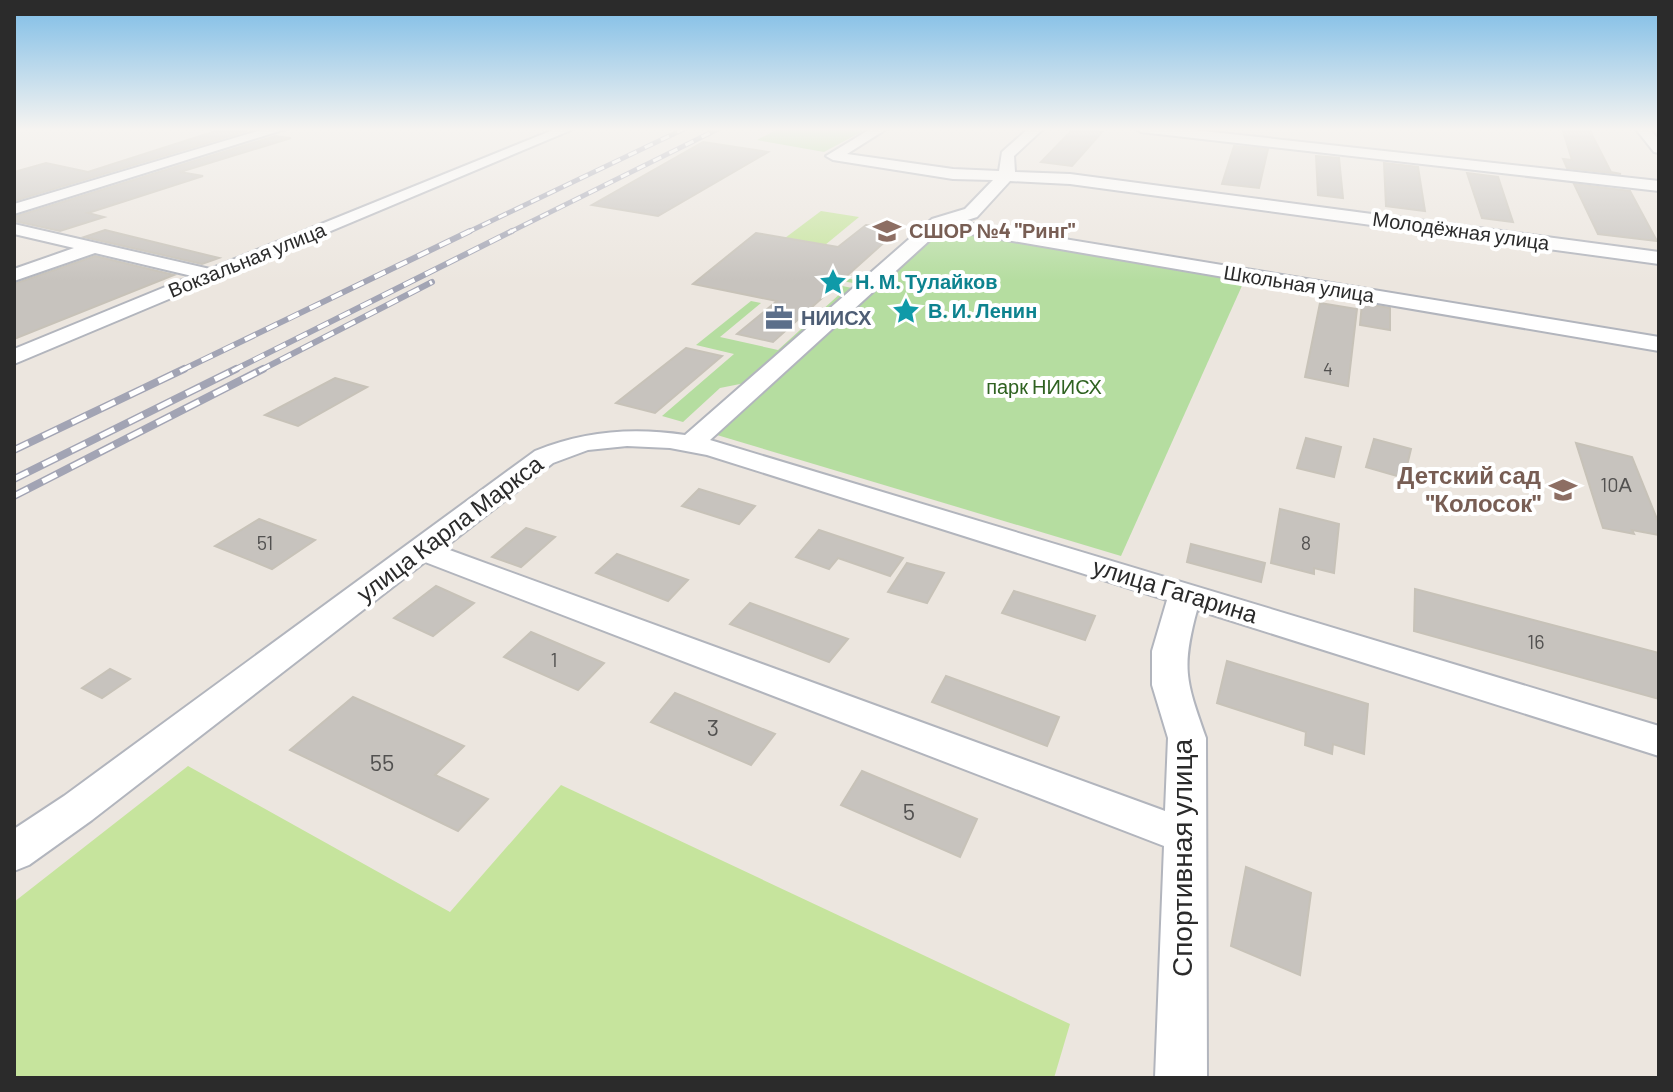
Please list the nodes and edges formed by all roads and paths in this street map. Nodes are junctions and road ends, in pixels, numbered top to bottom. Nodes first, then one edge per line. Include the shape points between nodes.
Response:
1 (113, 179) edge
2 (444, 179) edge
3 (1003, 179) edge
4 (1069, 179) edge
5 (1596, 179) edge
6 (1659, 186) edge
7 (14, 209) edge
8 (938, 223) junction
9 (14, 229) edge
10 (93, 248) junction
11 (1659, 258) edge
12 (14, 275) edge
13 (211, 275) junction
14 (1659, 344) edge
15 (14, 357) edge
16 (691, 443) junction
17 (421, 550) junction
18 (1185, 595) junction
19 (1659, 741) edge
20 (1185, 836) junction
21 (14, 852) edge
22 (1181, 1078) edge

1 - 7 street
2 - 13 street, Вокзальная улица
3 - 8 street via 971,213
4 - 11 street, Молодёжная улица
5 - 6 street
8 - 14 street, Школьная улица
8 - 16 street
9 - 10 street
10 - 12 street
10 - 13 street
13 - 15 street, Вокзальная улица
16 - 17 street, улица Карла Маркса via 629,438 559,450
16 - 18 street, улица Гагарина
17 - 20 street
17 - 21 street, улица Карла Маркса
18 - 19 street, улица Гагарина
18 - 20 street, Спортивная улица via 1169,651 1170,685 1187,738
20 - 22 street, Спортивная улица

